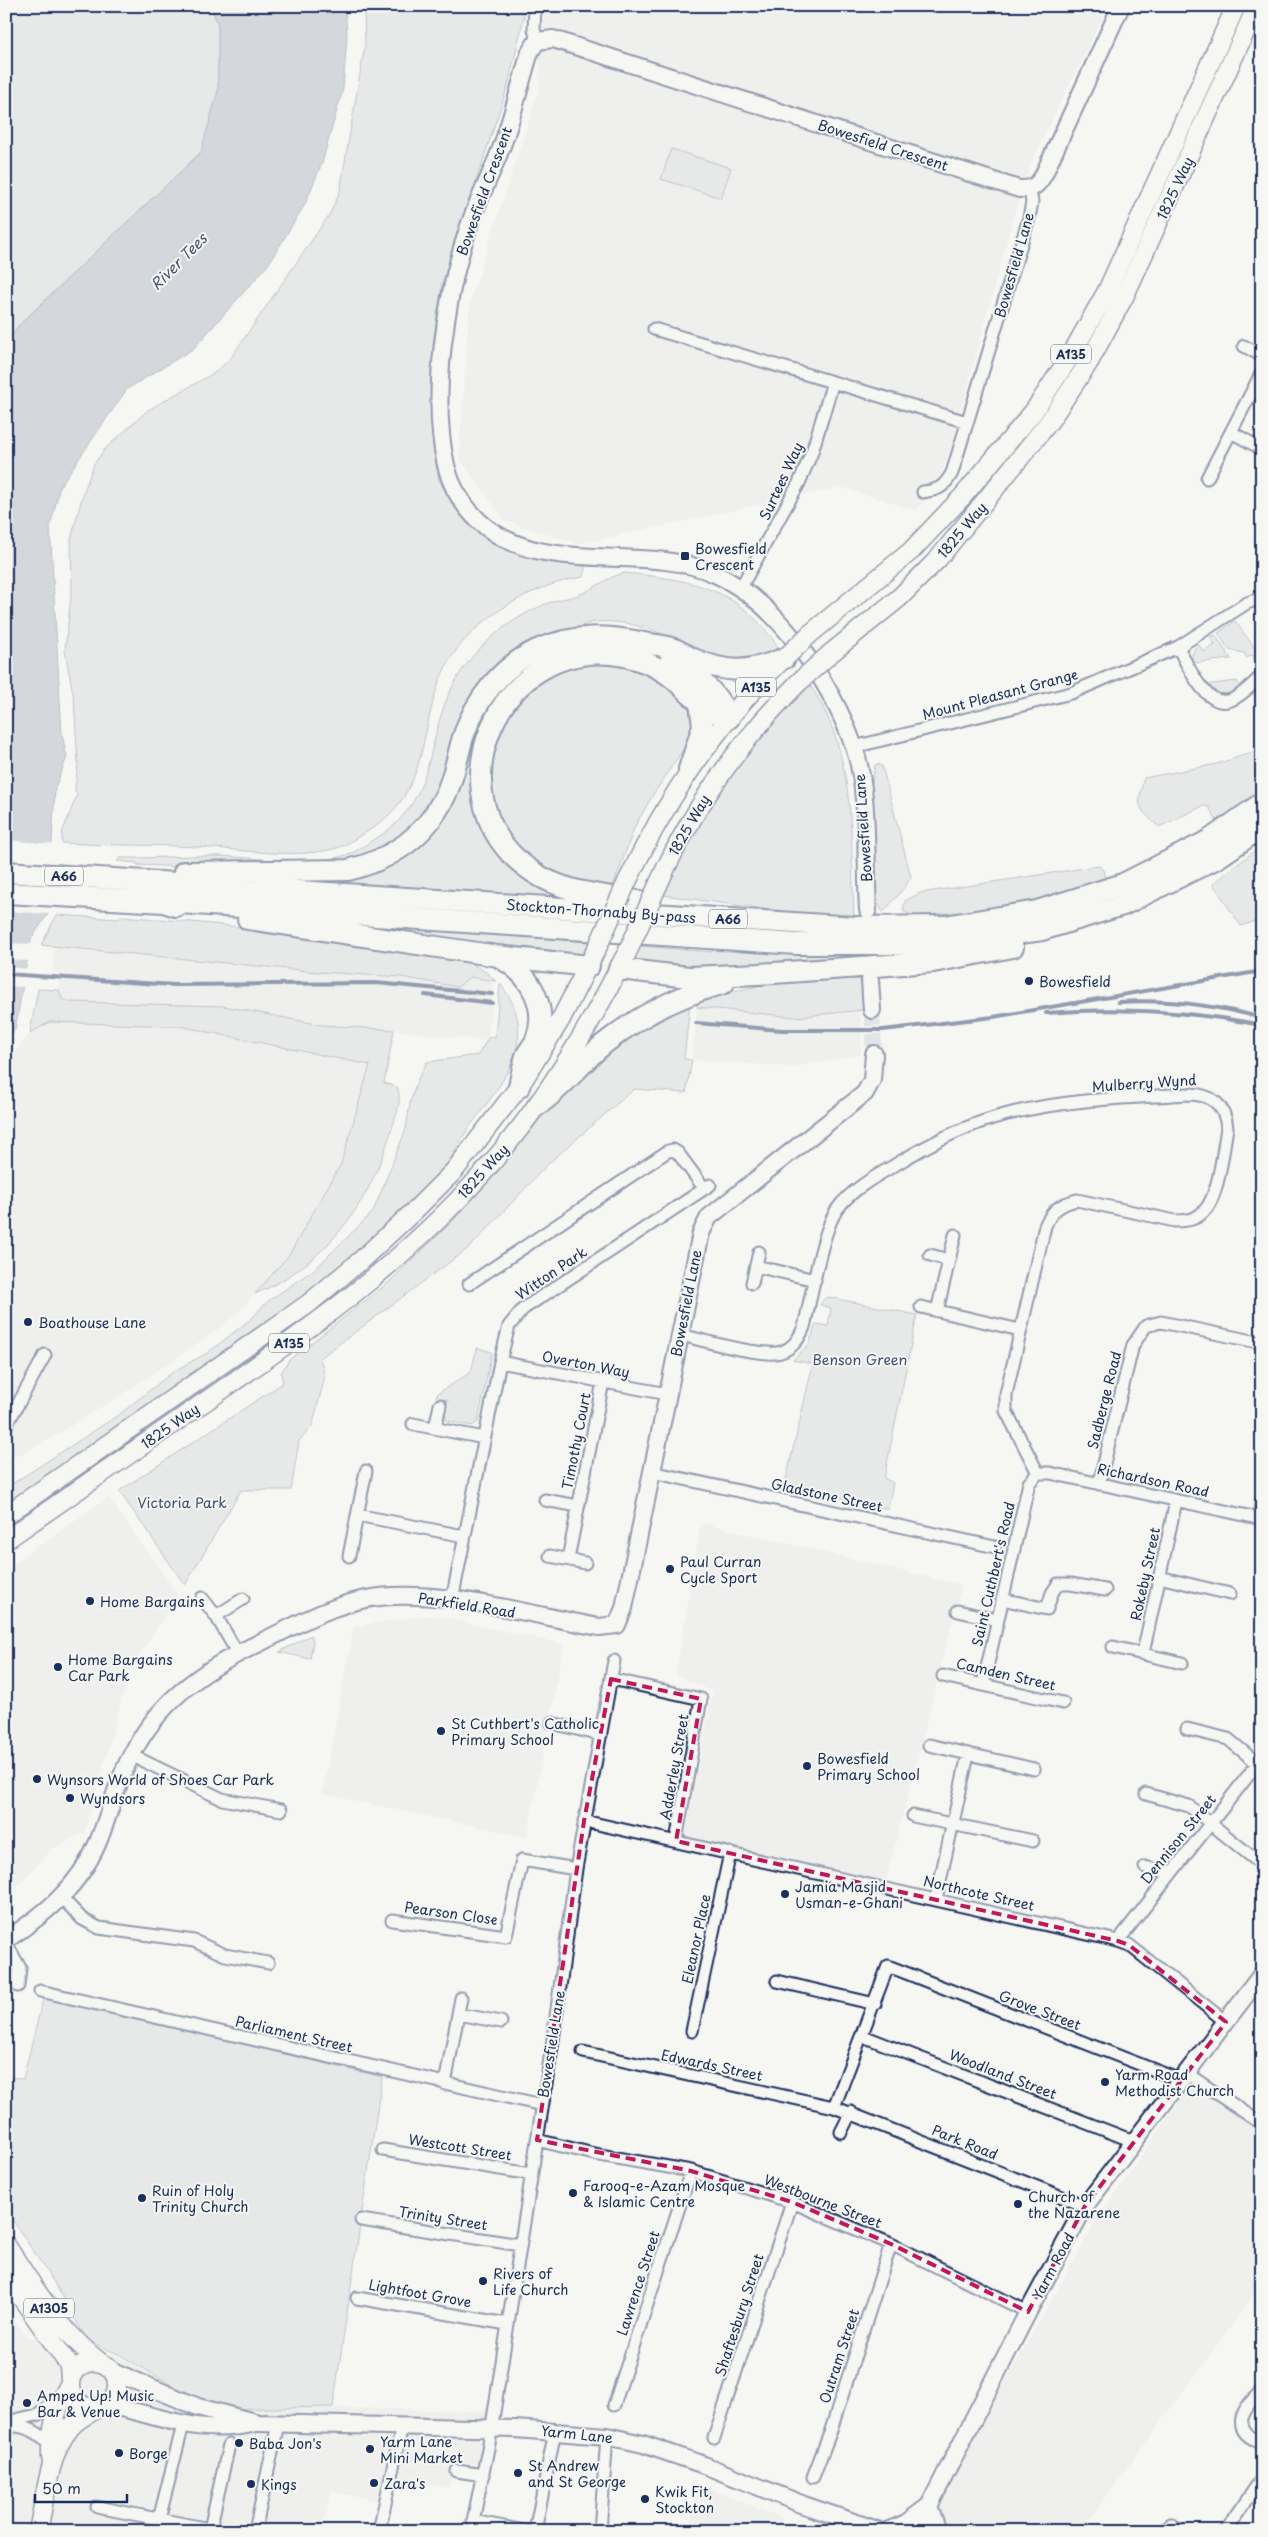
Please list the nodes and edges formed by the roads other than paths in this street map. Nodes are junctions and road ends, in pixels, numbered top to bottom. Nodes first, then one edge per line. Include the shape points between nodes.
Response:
1 (535, 6) edge
2 (1121, 6) edge
3 (1236, 6) edge
4 (1257, 6) edge
5 (537, 41) junction
6 (1030, 190) junction
7 (654, 329) dead end
8 (1244, 346) dead end
9 (1262, 356) edge
10 (1262, 372) edge
11 (832, 382) junction
12 (967, 422) junction
13 (1231, 432) junction
14 (1262, 449) edge
15 (1207, 478) dead end
16 (923, 492) dead end
17 (741, 587) junction
18 (1262, 598) edge
19 (645, 643) junction
20 (1178, 647) junction
21 (785, 658) junction
22 (1262, 676) edge
23 (700, 703) junction
24 (728, 718) junction
25 (749, 737) junction
26 (854, 747) junction
27 (689, 769) junction
28 (1262, 803) edge
29 (1262, 827) edge
30 (6, 872) edge
31 (122, 880) junction
32 (6, 893) edge
33 (164, 902) junction
34 (1123, 905) junction
35 (868, 910) dead end
36 (751, 921) junction
37 (498, 956) junction
38 (622, 962) junction
39 (589, 966) junction
40 (759, 974) junction
41 (870, 980) dead end
42 (872, 1010) tunnel mouth
43 (874, 1054) tunnel mouth
44 (519, 1087) junction
45 (538, 1105) junction
46 (955, 1234) dead end
47 (759, 1252) dead end
48 (930, 1255) dead end
49 (949, 1260) junction
50 (756, 1266) junction
51 (815, 1280) junction
52 (752, 1283) dead end
53 (469, 1284) dead end
54 (920, 1307) dead end
55 (937, 1311) junction
56 (1020, 1330) junction
57 (681, 1335) junction
58 (1262, 1343) edge
59 (45, 1355) dead end
60 (500, 1362) junction
61 (603, 1382) junction
62 (667, 1394) junction
63 (440, 1405) dead end
64 (413, 1424) dead end
65 (6, 1426) edge
66 (435, 1428) junction
67 (484, 1438) junction
68 (366, 1472) dead end
69 (652, 1472) junction
70 (1038, 1473) junction
71 (1098, 1484) junction
72 (545, 1500) dead end
73 (1176, 1501) junction
74 (1262, 1501) edge
75 (578, 1506) junction
76 (6, 1515) edge
77 (357, 1515) junction
78 (1260, 1518) edge
79 (464, 1536) junction
80 (6, 1540) edge
81 (995, 1547) dead end
82 (349, 1556) dead end
83 (550, 1556) dead end
84 (568, 1560) junction
85 (585, 1563) dead end
86 (1160, 1577) junction
87 (1105, 1590) dead end
88 (1230, 1594) dead end
89 (202, 1598) dead end
90 (1002, 1599) junction
91 (243, 1600) dead end
92 (452, 1600) junction
93 (958, 1611) dead end
94 (216, 1616) junction
95 (997, 1620) junction
96 (617, 1625) joint
97 (1113, 1647) dead end
98 (238, 1654) junction
99 (1143, 1654) junction
100 (614, 1661) dead end
101 (1182, 1663) dead end
102 (943, 1676) dead end
103 (611, 1679) junction
104 (983, 1685) junction
105 (1063, 1702) dead end
106 (552, 1723) dead end
107 (1187, 1729) dead end
108 (601, 1734) junction
109 (929, 1745) dead end
110 (131, 1755) junction
111 (968, 1755) junction
112 (1260, 1761) edge
113 (1034, 1769) dead end
114 (1146, 1794) dead end
115 (281, 1810) dead end
116 (913, 1816) dead end
117 (584, 1820) junction
118 (952, 1823) junction
119 (1211, 1823) junction
120 (676, 1841) junction
121 (1033, 1841) dead end
122 (730, 1853) junction
123 (1262, 1865) edge
124 (1145, 1867) dead end
125 (576, 1869) junction
126 (1170, 1873) junction
127 (62, 1898) junction
128 (936, 1899) junction
129 (392, 1920) dead end
130 (6, 1941) edge
131 (1118, 1941) junction
132 (268, 1963) dead end
133 (1262, 1974) edge
134 (777, 1981) dead end
135 (18, 1986) dead end
136 (40, 1991) dead end
137 (461, 1998) dead end
138 (875, 2004) junction
139 (458, 2014) junction
140 (501, 2022) dead end
141 (1226, 2022) junction
142 (692, 2031) dead end
143 (863, 2036) junction
144 (583, 2052) dead end
145 (1183, 2076) junction
146 (445, 2084) junction
147 (542, 2105) junction
148 (834, 2107) junction
149 (851, 2112) junction
150 (1262, 2124) edge
151 (841, 2132) dead end
152 (537, 2140) junction
153 (1133, 2141) junction
154 (383, 2150) dead end
155 (691, 2171) junction
156 (531, 2174) junction
157 (792, 2202) junction
158 (1085, 2206) junction
159 (361, 2220) dead end
160 (891, 2244) junction
161 (6, 2245) edge
162 (520, 2246) junction
163 (6, 2276) edge
164 (357, 2298) dead end
165 (1028, 2312) junction
166 (507, 2324) junction
167 (106, 2367) junction
168 (68, 2386) junction
169 (1262, 2391) edge
170 (614, 2405) dead end
171 (102, 2407) junction
172 (6, 2423) edge
173 (258, 2423) junction
174 (278, 2424) junction
175 (183, 2425) junction
176 (402, 2426) junction
177 (490, 2428) junction
178 (555, 2431) junction
179 (607, 2436) junction
180 (714, 2438) dead end
181 (1262, 2443) edge
182 (229, 2445) dead end
183 (50, 2446) junction
184 (51, 2471) junction
185 (458, 2471) dead end
186 (482, 2475) junction
187 (813, 2476) dead end
188 (1262, 2478) edge
189 (929, 2506) junction
190 (98, 2507) dead end
191 (159, 2519) junction
192 (855, 2527) edge
193 (215, 2530) edge
194 (38, 2531) edge
195 (156, 2531) edge
196 (255, 2531) edge
197 (379, 2531) edge
198 (525, 2531) edge
199 (535, 2531) edge
200 (600, 2531) edge
201 (880, 2531) edge
202 (888, 2531) edge
203 (922, 2531) edge
204 (938, 2531) edge
205 (1166, 2531) edge
206 (1180, 2531) edge
207 (1226, 2531) edge

1 - 5 street
2 - 6 street via 1044,174
3 - 21 main road, 1825 Way / A135, bridge via 1107,291 1034,410 964,496 911,551
4 - 25 main road, 1825 Way / A135, bridge via 1125,295 1088,362 1049,422 938,559 899,598 799,682
5 - 6 street, Bowesfield Crescent via 553,39
5 - 17 street, Bowesfield Crescent via 530,52 504,140 468,227 445,330 440,384 442,435 446,466 456,493 469,512 488,529 514,544 562,553 684,564 713,572
6 - 12 street, Bowesfield Lane via 1029,218
7 - 11 street
8 - 9 street
10 - 13 street
11 - 12 street
11 - 17 street, Surtees Way via 812,452 799,483
12 - 16 street, Bowesfield Lane via 952,474 945,486
13 - 14 street
13 - 15 street
17 - 26 street, Bowesfield Crescent via 764,605 803,653 830,694
18 - 20 street, Mount Pleasant Grange via 1247,603
19 - 21 highway via 674,648 710,665 738,671 751,670
19 - 24 highway via 689,671 707,687 719,698
19 - 31 highway via 618,637 583,636 545,647 516,662 497,679 470,718 450,784 437,812 414,838 386,858 361,867 329,872 156,872
20 - 22 street via 1204,692 1215,700 1232,700
20 - 26 street, Mount Pleasant Grange via 1071,694
21 - 24 main road, 1825 Way / A135
23 - 24 highway, A66 via 709,711
23 - 27 highway, A135 via 703,726
23 - 36 highway, A66 via 658,669 627,657 611,654 578,656 547,666 508,697 491,725 482,756 485,805 507,849 545,880 576,891
24 - 25 main road
24 - 27 main road, 1825 Way / A135
25 - 38 main road, 1825 Way / A135, bridge via 706,795 679,841
26 - 35 street, Bowesfield Lane via 862,781
27 - 39 main road, 1825 Way / A135, bridge via 648,839
28 - 36 highway, Stockton-Thornaby By-pass / A66 via 1208,841 1123,884 1037,911 944,926 855,928
29 - 34 highway, Stockton-Thornaby By-pass / A66 via 1217,858
30 - 31 highway, A66
31 - 36 highway, Stockton-Thornaby By-pass / A66
32 - 33 highway, A66
33 - 34 highway, Stockton-Thornaby By-pass / A66 via 796,944 945,944 1042,930
33 - 37 highway, A66 via 207,916
34 - 40 highway, A66 via 1094,925 1024,946 933,962
37 - 39 highway, A66
37 - 44 highway, A66 via 520,971 538,999 540,1019 536,1039 526,1056
38 - 39 main road
38 - 40 highway, A66 via 663,975
38 - 45 main road, 1825 Way / A135 via 592,1023
39 - 44 main road, 1825 Way / A135 via 557,1027
40 - 45 highway via 694,991 633,1023 605,1043 557,1092
41 - 42 street
43 - 57 street, Bowesfield Lane via 872,1080 865,1093 709,1217 701,1233
44 - 76 main road, 1825 Way / A135 via 454,1171 360,1261 308,1304
45 - 80 main road, 1825 Way / A135 via 482,1175 399,1256 326,1317
46 - 49 street
47 - 50 street
48 - 49 street
49 - 55 street
50 - 51 street
50 - 52 street
51 - 56 street, Mulberry Wynd via 828,1226 846,1198 890,1168 951,1134 990,1119 1038,1107 1188,1094 1212,1098 1222,1107 1227,1128 1214,1192 1204,1212 1187,1221 1175,1221 1076,1200 1060,1206 1050,1215 1045,1226
51 - 57 street, Mulberry Wynd via 804,1328 798,1340 781,1352 759,1352
53 - 60 street, Witton Park via 668,1151 678,1153 707,1186 523,1309 509,1326
54 - 55 street
55 - 56 street
56 - 70 street, Mulberry Wynd via 1006,1394 1006,1411
57 - 62 street, Bowesfield Lane
58 - 71 street, Sadberge Road via 1161,1322 1146,1326 1133,1345
59 - 65 street
60 - 61 street, Overton Way
60 - 67 street, Witton Park
61 - 62 street, Overton Way
61 - 75 street, Timothy Court
62 - 69 street, Bowesfield Lane
63 - 66 street
64 - 66 street
66 - 67 street
67 - 79 street, Witton Park
68 - 77 street
69 - 81 street, Gladstone Street
69 - 96 street, Bowesfield Lane via 624,1608
70 - 71 street, Richardson Road
70 - 90 street, Saint Cuthbert's Road via 1029,1482
71 - 73 street, Richardson Road
72 - 75 street, Timothy Court
73 - 78 street, Richardson Road
73 - 86 street, Rokeby Street
74 - 78 street
75 - 84 street, Timothy Court
77 - 79 street
77 - 82 street
79 - 92 street, Witton Park
83 - 84 street
84 - 85 street
86 - 88 street
86 - 99 street, Rokeby Street
87 - 90 street via 1058,1584 1047,1609
89 - 94 street
90 - 95 street, Saint Cuthbert's Road
91 - 94 street
92 - 96 street, Parkfield Road via 599,1627
92 - 98 street, Parkfield Road via 408,1596 358,1601 317,1615
93 - 95 street
94 - 98 street
95 - 104 street, Saint Cuthbert's Road
97 - 99 street
98 - 110 street, Parkfield Road via 202,1674 174,1695 150,1723
99 - 101 street
100 - 103 street, Bowesfield Lane
102 - 104 street, Camden Street
103 - 108 street, Bowesfield Lane
103 - 120 street, Adderley Street via 701,1699
104 - 105 street, Camden Street
106 - 108 street
107 - 112 street via 1228,1739
108 - 117 street, Bowesfield Lane
109 - 111 street
110 - 115 street via 222,1799
110 - 127 street, Parkfield Road via 97,1844 85,1868
111 - 113 street
111 - 118 street
112 - 119 street, Dennison Street
114 - 119 street via 1189,1806
116 - 118 street
117 - 120 street, Northcote Street
117 - 125 street, Bowesfield Lane
118 - 121 street
118 - 128 street
119 - 123 street
119 - 126 street, Dennison Street
120 - 122 street, Northcote Street
122 - 128 street, Northcote Street
122 - 142 street, Eleanor Place
124 - 126 street
125 - 129 street, Pearson Close via 522,1860 506,1936
125 - 147 street, Bowesfield Lane
126 - 131 street, Dennison Street
127 - 130 street, Parkfield Road
127 - 132 street via 82,1919 99,1928 194,1942 226,1954
128 - 131 street, Northcote Street
130 - 135 street via 20,1968
131 - 141 street, Northcote Street via 1129,1945
133 - 141 street, Yarm Road
134 - 138 street
136 - 146 street, Parliament Street
137 - 139 street
138 - 143 street
138 - 145 street, Grove Street via 888,1966
139 - 140 street
139 - 146 street
141 - 145 street, Yarm Road
143 - 148 street
143 - 153 street, Woodland Street
144 - 148 street, Edwards Street
145 - 150 street, Grove Street
145 - 153 street, Yarm Road
146 - 147 street, Parliament Street
147 - 152 street, Bowesfield Lane
148 - 149 street, Park Road
149 - 151 street
149 - 158 street, Park Road
152 - 155 street, Westbourne Street
152 - 156 street, Bowesfield Lane
153 - 158 street, Yarm Road
154 - 156 street, Westcott Street
155 - 157 street, Westbourne Street
155 - 170 street, Lawrence Street
156 - 162 street, Bowesfield Lane
157 - 160 street, Westbourne Street
157 - 180 street, Shaftesbury Street
158 - 165 street, Yarm Road
159 - 162 street, Trinity Street
160 - 165 street, Westbourne Street
160 - 187 street, Outram Street
161 - 167 main road, A1305 via 68,2334
162 - 166 street, Bowesfield Lane
163 - 168 main road, A1305 via 69,2365
164 - 166 street, Lightfoot Grove
165 - 189 street, Yarm Road
166 - 177 street, Bowesfield Lane
167 - 168 main road via 85,2363 73,2373
167 - 171 main road via 117,2380 117,2390
167 - 173 street, Yarm Lane via 198,2407
168 - 171 main road, A1305 via 78,2404 88,2408
168 - 172 street via 37,2416
168 - 183 main road via 53,2421
169 - 181 street via 1251,2401 1240,2420 1242,2430 1251,2439
171 - 175 street, Yarm Lane via 136,2411
171 - 184 main road via 83,2416 68,2430
172 - 183 street via 30,2428
173 - 174 street, Yarm Lane
173 - 175 street, Yarm Lane via 232,2429
174 - 176 street, Yarm Lane
174 - 196 street
175 - 191 street
176 - 177 street, Yarm Lane
176 - 197 street
177 - 178 street, Yarm Lane
177 - 186 street, Bowesfield Lane
178 - 179 street, Yarm Lane
178 - 199 street
179 - 192 street, Yarm Lane via 643,2444 704,2465
179 - 200 street
182 - 193 street
183 - 184 main road
184 - 194 main road
185 - 186 street
186 - 198 street, Bowesfield Lane via 473,2521
188 - 207 street
189 - 202 street, Yarm Road via 906,2523
189 - 203 street, Yarm Road
189 - 204 street
190 - 191 street
191 - 193 street
191 - 195 street
192 - 201 street, Yarm Lane
205 - 206 street via 1171,2524

